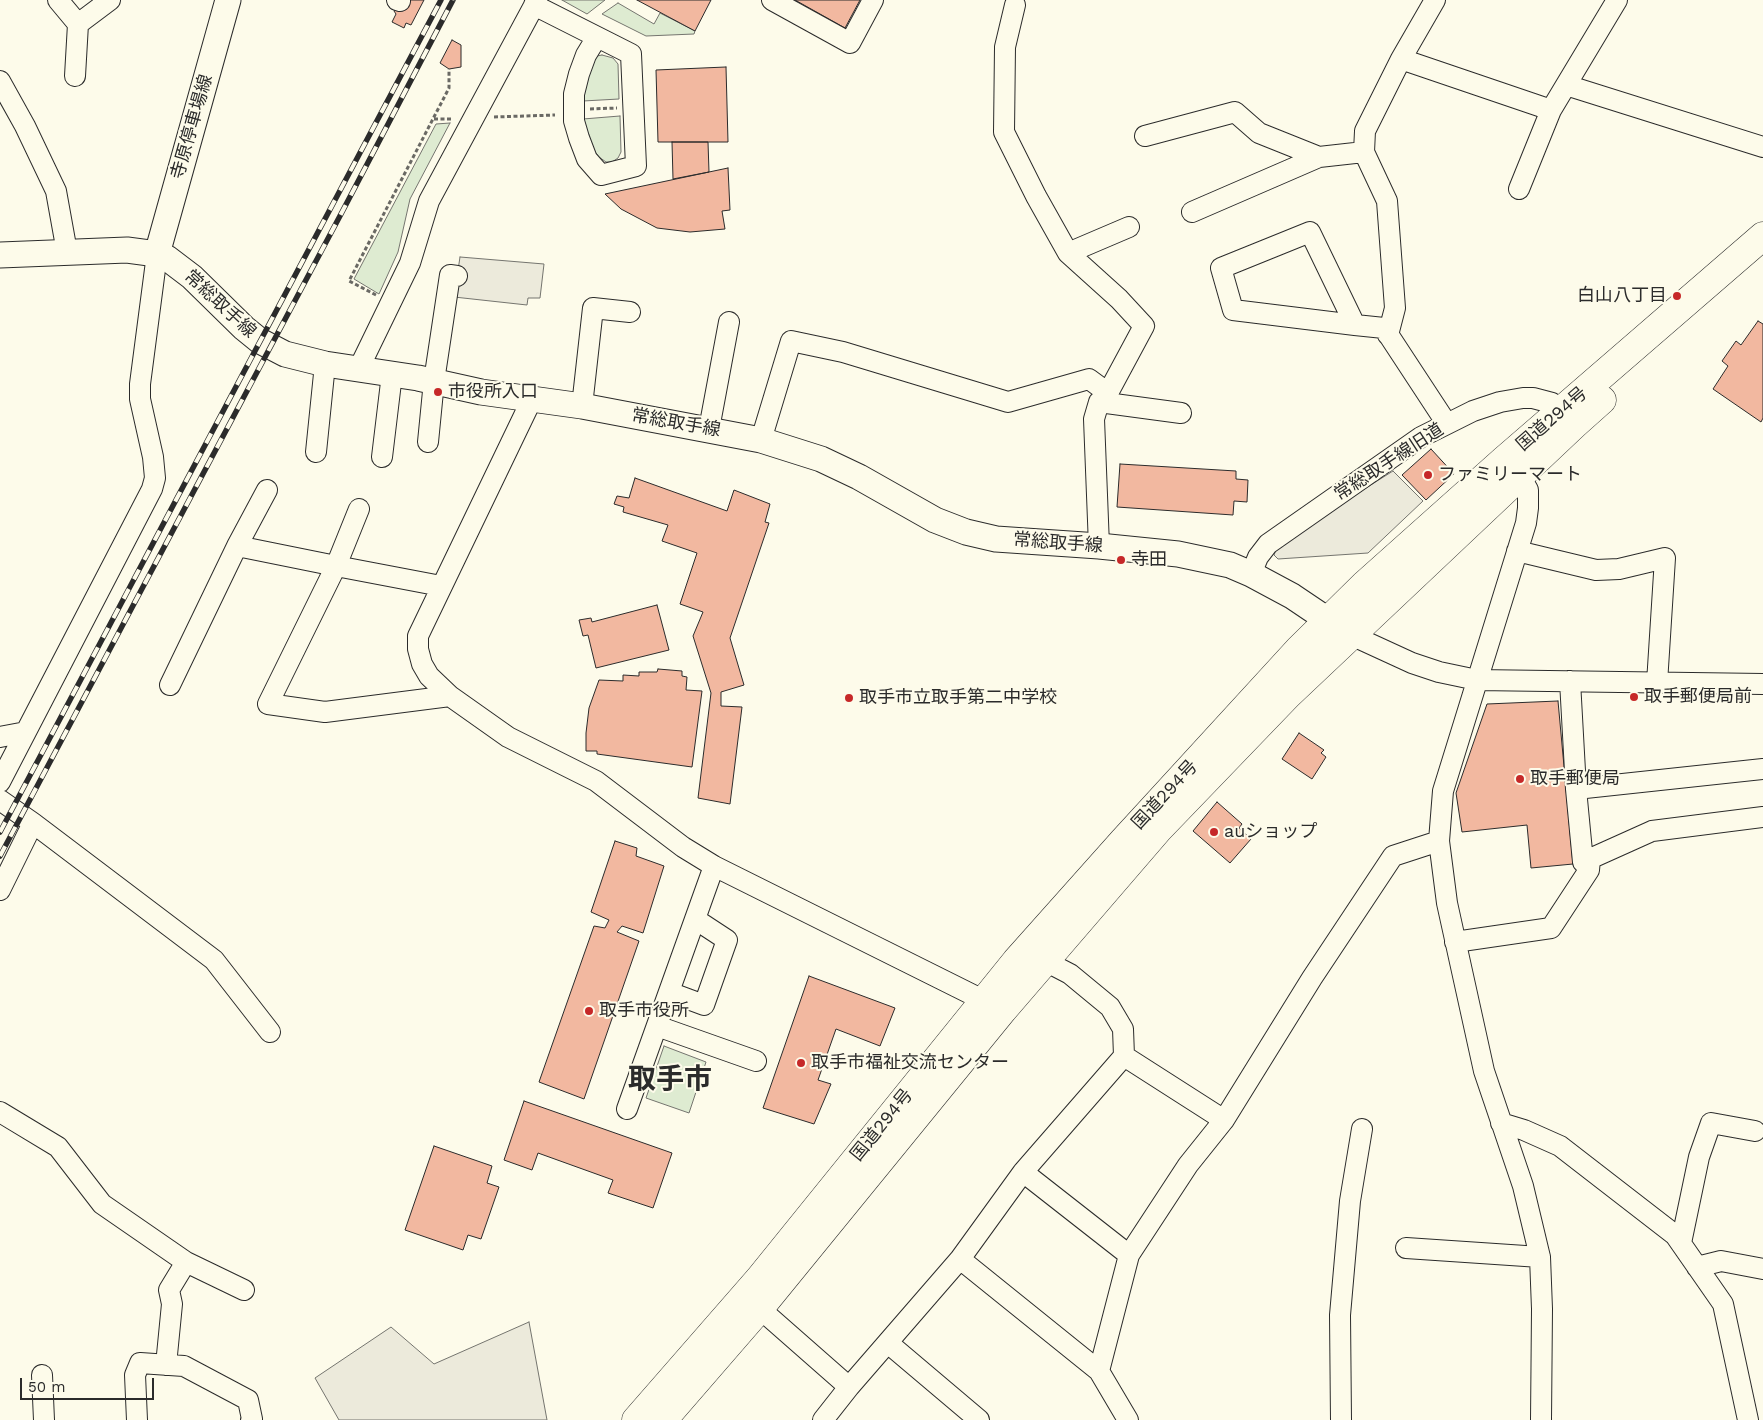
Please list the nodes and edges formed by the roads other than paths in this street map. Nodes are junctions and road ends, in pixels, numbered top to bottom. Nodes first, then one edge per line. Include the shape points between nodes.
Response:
1 (58, 0) edge
2 (110, 0) edge
3 (228, 0) edge
4 (772, 0) edge
5 (873, 0) edge
6 (1434, 0) edge
7 (1617, 0) edge
8 (536, 2) edge
9 (1015, 5) dead end
10 (78, 24) junction
11 (597, 37) junction
12 (1401, 59) junction
13 (75, 76) dead end
14 (0, 81) edge
15 (1566, 85) junction
16 (1551, 110) junction
17 (1145, 136) dead end
18 (1763, 147) edge
19 (1364, 152) junction
20 (1318, 157) junction
21 (1519, 189) dead end
22 (1192, 212) dead end
23 (1129, 227) dead end
24 (1763, 236) edge
25 (67, 252) junction
26 (1068, 253) junction
27 (157, 254) junction
28 (0, 255) edge
29 (1763, 260) edge
30 (457, 276) dead end
31 (630, 312) dead end
32 (729, 322) dead end
33 (1355, 325) junction
34 (1388, 335) junction
35 (325, 364) junction
36 (359, 368) junction
37 (392, 374) junction
38 (434, 381) junction
39 (1103, 398) junction
40 (532, 399) junction
41 (582, 406) junction
42 (1181, 413) dead end
43 (1570, 416) junction
44 (1447, 424) junction
45 (709, 429) junction
46 (761, 440) junction
47 (428, 442) dead end
48 (316, 452) dead end
49 (382, 457) dead end
50 (1520, 476) junction
51 (267, 490) dead end
52 (359, 509) dead end
53 (237, 546) junction
54 (1099, 546) junction
55 (1517, 551) junction
56 (336, 566) junction
57 (1251, 574) junction
58 (441, 586) junction
59 (1328, 620) junction
60 (1351, 635) junction
61 (1477, 680) junction
62 (1570, 681) junction
63 (1657, 683) junction
64 (1763, 684) edge
65 (170, 685) dead end
66 (450, 696) junction
67 (26, 732) junction
68 (0, 737) edge
69 (1763, 769) edge
70 (0, 782) edge
71 (1576, 789) junction
72 (0, 800) edge
73 (1763, 817) edge
74 (33, 823) junction
75 (1439, 841) junction
76 (1590, 859) junction
77 (714, 866) junction
78 (0, 890) edge
79 (695, 919) junction
80 (1455, 942) junction
81 (1045, 961) junction
82 (669, 992) junction
83 (993, 1005) junction
84 (657, 1026) junction
85 (270, 1032) dead end
86 (1124, 1056) junction
87 (756, 1061) dead end
88 (627, 1109) dead end
89 (0, 1112) edge
90 (1224, 1120) junction
91 (1501, 1123) junction
92 (1362, 1129) dead end
93 (1756, 1131) dead end
94 (1023, 1172) junction
95 (1681, 1243) junction
96 (1406, 1248) dead end
97 (1129, 1255) junction
98 (1540, 1257) junction
99 (960, 1259) junction
100 (186, 1262) junction
101 (1697, 1266) junction
102 (1763, 1269) edge
103 (244, 1290) dead end
104 (752, 1302) junction
105 (888, 1343) junction
106 (166, 1365) junction
107 (1099, 1371) junction
108 (42, 1375) dead end
109 (849, 1387) junction
110 (1126, 1419) edge
111 (44, 1420) edge
112 (137, 1420) edge
113 (250, 1420) edge
114 (636, 1420) edge
115 (664, 1420) edge
116 (823, 1420) edge
117 (979, 1420) edge
118 (1341, 1420) edge
119 (1541, 1420) edge
120 (1748, 1420) edge

1 - 10 street
2 - 10 street
3 - 27 main road, 寺原停車場線
4 - 5 street via 850,43
6 - 12 street
7 - 15 street
8 - 11 street
8 - 36 street via 430,202 410,263
9 - 26 street via 1005,47 1004,132
10 - 13 street
11 - 11 street via 579,74 574,94 574,121 588,159 601,175 636,166 631,54
12 - 16 street
12 - 19 street via 1365,131
14 - 25 street via 26,126 56,191
15 - 16 street
15 - 18 street
16 - 21 street
17 - 20 street via 1235,112 1259,132
19 - 20 street
19 - 34 street via 1387,201 1395,308
20 - 22 street
23 - 26 street
24 - 43 highway, 国道294号
25 - 27 main road, 常総取手線 via 127,250
25 - 28 main road, 常総取手線
26 - 39 street via 1144,326
27 - 35 main road, 常総取手線 via 192,277 260,341 285,354
27 - 67 street via 140,384 140,399 153,456 155,478 152,489
29 - 43 highway, 国道294号
30 - 38 street via 450,275
31 - 41 street via 593,308
32 - 45 street
33 - 33 street via 1233,310 1221,268 1310,232
33 - 34 street via 1384,328
34 - 44 street
35 - 36 main road, 常総取手線
35 - 48 street
36 - 37 main road, 常総取手線
37 - 38 main road, 常総取手線
37 - 49 street
38 - 40 main road, 常総取手線
38 - 47 street
39 - 42 street
39 - 46 street via 1089,379 1008,402 843,352 791,341
39 - 54 street via 1094,419
40 - 41 main road, 常総取手線
40 - 58 street
41 - 45 main road, 常総取手線
43 - 44 street, 常総取手線旧道 via 1552,403 1523,398 1473,411
43 - 50 highway, 国道294号
43 - 59 highway, 国道294号 via 1386,565
44 - 57 street, 常総取手線旧道 via 1421,437 1273,540 1258,557
45 - 46 main road, 常総取手線
46 - 54 main road, 常総取手線 via 821,459 935,520 966,532 996,539
50 - 55 street via 1528,490 1528,508
50 - 60 highway, 国道294号
51 - 53 street
52 - 56 street
53 - 56 street
53 - 65 street
54 - 57 main road, 常総取手線 via 1212,560
55 - 61 street
55 - 63 street via 1596,570 1619,569 1665,558
56 - 58 street
56 - 66 street via 268,704 324,712
57 - 59 main road, 常総取手線
58 - 66 street via 418,636 418,649 429,676
59 - 60 main road, 常総取手線
59 - 83 highway, 国道294号 via 1123,841
60 - 61 street via 1412,663
60 - 81 highway, 国道294号 via 1288,695 1158,830
61 - 62 street
61 - 75 street via 1443,792
62 - 63 street
62 - 71 street
63 - 64 street
66 - 77 street via 508,738 596,781 683,847
67 - 68 street
67 - 70 street
69 - 71 street
71 - 76 street via 1583,862
72 - 74 street
73 - 76 street via 1652,831
74 - 78 street
74 - 85 street via 214,960
75 - 80 street
75 - 90 street via 1393,856
76 - 80 street via 1589,870 1551,928
77 - 79 street
77 - 83 street
79 - 82 street
79 - 82 street via 726,940 704,1004
80 - 91 street via 1484,1071
81 - 83 highway, 国道294号
81 - 86 street via 1070,974 1110,1007 1123,1029
82 - 84 street
83 - 104 highway, 国道294号
84 - 87 street
84 - 88 street
86 - 90 street
86 - 94 street
89 - 100 street via 58,1147 102,1204
90 - 97 street via 1188,1165
91 - 95 street via 1560,1146 1675,1234
91 - 98 street via 1523,1186
92 - 118 street via 1350,1201 1340,1315
93 - 95 street via 1711,1123 1699,1157
94 - 97 street
94 - 99 street
95 - 101 street
96 - 98 street
97 - 107 street
98 - 119 street
99 - 105 street
99 - 107 street
100 - 103 street
100 - 106 street via 169,1290 172,1304
101 - 102 street via 1721,1261
101 - 120 street via 1723,1304
104 - 109 street
104 - 114 highway, 国道294号
104 - 115 highway, 国道294号
105 - 109 street
105 - 117 street
106 - 112 street via 140,1362 135,1375
106 - 113 street via 184,1366 248,1400
107 - 110 street
108 - 111 street
109 - 116 street

